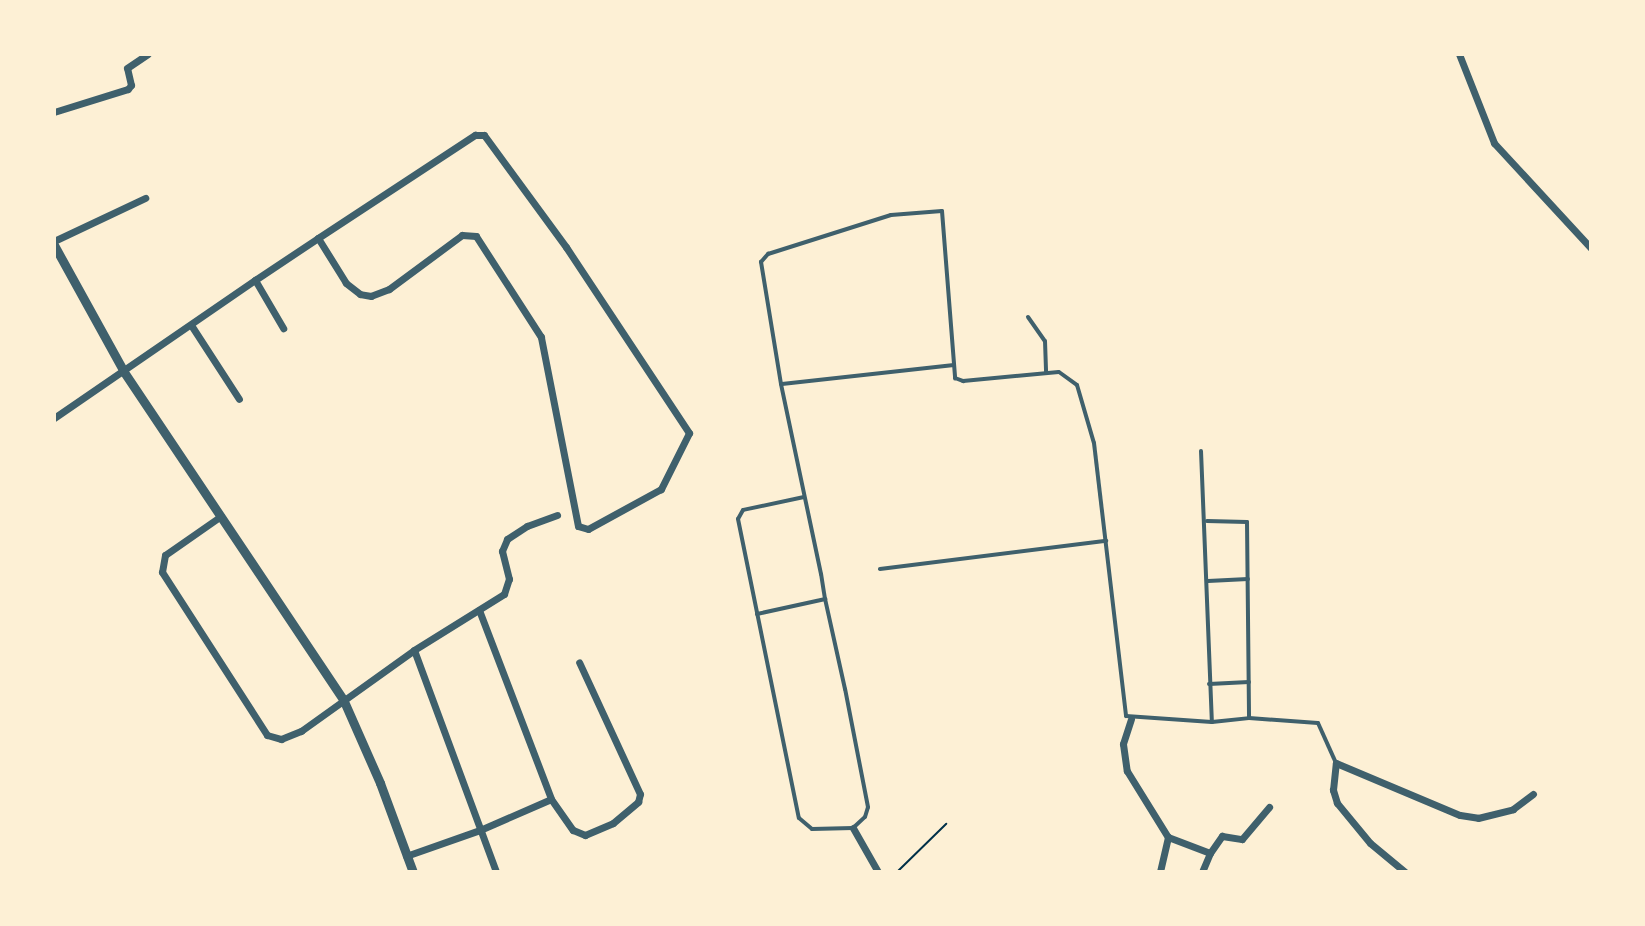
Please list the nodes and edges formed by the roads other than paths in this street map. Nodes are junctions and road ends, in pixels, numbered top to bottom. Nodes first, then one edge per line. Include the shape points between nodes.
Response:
1 (148, 54) edge
2 (1459, 54) edge
3 (54, 112) edge
4 (145, 198) dead end
5 (318, 238) junction
6 (54, 243) edge
7 (1591, 248) edge
8 (255, 280) junction
9 (1028, 317) dead end
10 (191, 325) junction
11 (283, 328) dead end
12 (954, 365) junction
13 (124, 372) junction
14 (1046, 373) junction
15 (781, 384) junction
16 (239, 399) dead end
17 (54, 418) edge
18 (1201, 451) dead end
19 (804, 497) junction
20 (557, 515) dead end
21 (221, 516) junction
22 (1206, 521) junction
23 (1106, 541) junction
24 (880, 569) dead end
25 (1248, 579) junction
26 (1208, 581) junction
27 (825, 599) junction
28 (479, 610) junction
29 (757, 614) junction
30 (414, 650) junction
31 (579, 662) dead end
32 (1249, 682) junction
33 (1209, 684) junction
34 (343, 699) junction
35 (1249, 718) junction
36 (1131, 719) junction
37 (1212, 722) junction
38 (1336, 763) junction
39 (1533, 794) dead end
40 (551, 799) junction
41 (1269, 807) dead end
42 (853, 828) junction
43 (480, 830) junction
44 (1168, 837) junction
45 (1210, 853) junction
46 (406, 856) junction
47 (413, 872) edge
48 (496, 872) edge
49 (878, 872) edge
50 (1160, 872) edge
51 (1203, 872) edge
52 (1405, 872) edge

1 - 3 street via 127,68 128,89
2 - 7 street via 1494,143
4 - 6 street
5 - 5 street via 475,135 488,137 689,433 661,489 588,529 578,526 541,337 476,236 462,235 389,289 366,296 346,283
5 - 8 street
6 - 13 street
8 - 10 street
8 - 11 street
9 - 14 lane via 1045,341
10 - 13 street
10 - 16 street
12 - 14 lane via 955,378 963,381
12 - 15 lane
12 - 15 lane via 944,214 902,212 762,260
13 - 17 street
13 - 21 street
14 - 23 lane via 1059,372 1077,385 1094,443
15 - 19 lane
18 - 22 lane
19 - 27 lane
19 - 29 lane via 739,515
20 - 28 street via 507,539 502,551 509,586
21 - 34 street
21 - 34 street via 165,555 162,572 260,725 269,737 281,739 301,731
22 - 25 lane via 1247,521
22 - 26 lane
23 - 24 lane
23 - 36 lane via 1123,708
25 - 26 lane
25 - 32 lane
26 - 33 lane
27 - 29 lane
27 - 42 lane via 868,807
28 - 30 street
28 - 40 street
29 - 42 lane via 799,818 812,829
30 - 34 street
30 - 43 street
31 - 40 street via 639,798 613,823 585,835 573,830
32 - 33 lane
32 - 35 lane
33 - 37 lane
34 - 46 street
35 - 37 lane
35 - 38 lane via 1319,723
36 - 37 lane
36 - 44 street via 1123,744 1127,771
38 - 39 street via 1478,818 1513,809
38 - 52 street via 1337,803 1370,843
40 - 43 street
41 - 45 street via 1242,839 1222,836
42 - 49 street
43 - 46 street
43 - 48 street
44 - 45 street
44 - 50 street
45 - 51 street
46 - 47 street

